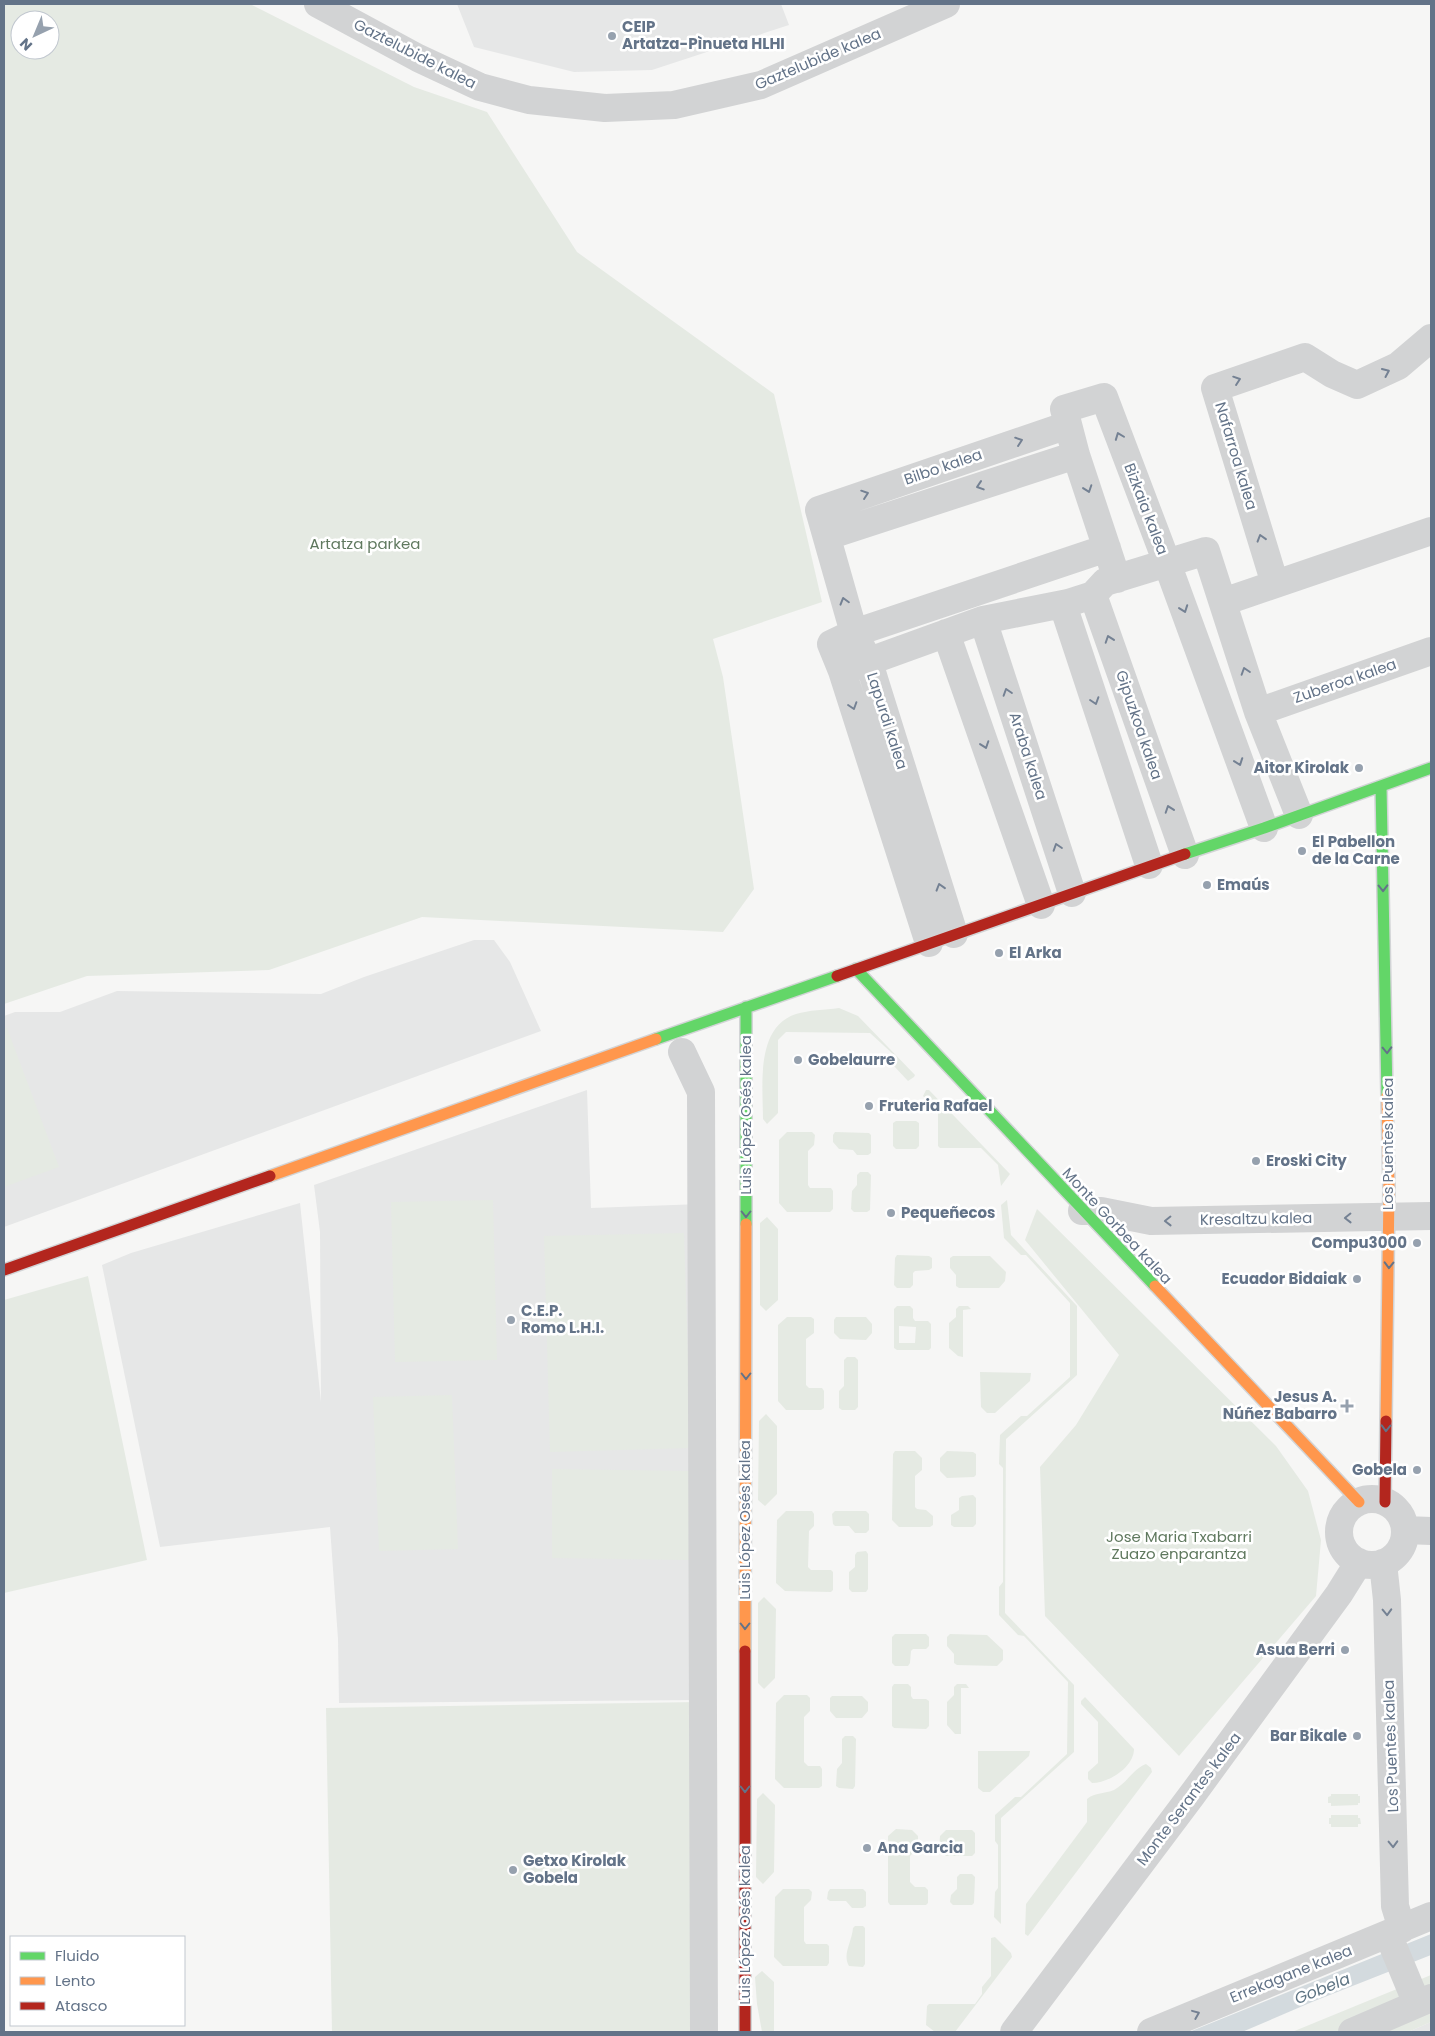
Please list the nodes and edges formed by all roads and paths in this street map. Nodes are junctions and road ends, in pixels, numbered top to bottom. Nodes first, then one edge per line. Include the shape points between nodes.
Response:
1 (318, 4) edge
2 (946, 4) edge
3 (1431, 338) edge
4 (1068, 425) junction
5 (1076, 454) junction
6 (819, 510) joint
7 (1431, 531) edge
8 (828, 536) junction
9 (1107, 548) junction
10 (1167, 563) junction
11 (1117, 579) junction
12 (1275, 584) junction
13 (1093, 595) junction
14 (1223, 602) junction
15 (1063, 605) junction
16 (983, 620) junction
17 (946, 633) junction
18 (842, 638) junction
19 (1431, 650) edge
20 (869, 662) junction
21 (842, 671) junction
22 (1258, 712) junction
23 (1431, 768) edge
24 (1380, 787) junction
25 (1299, 815) junction
26 (1264, 828) junction
27 (1185, 855) junction
28 (1150, 865) junction
29 (1072, 893) junction
30 (1041, 905) junction
31 (954, 934) junction
32 (929, 943) junction
33 (856, 969) junction
34 (746, 1007) junction
35 (682, 1052) dead end
36 (1082, 1211) junction
37 (1431, 1216) edge
38 (1389, 1218) junction
39 (4, 1270) edge
40 (1372, 1502) junction
41 (1418, 1530) edge
42 (1371, 1563) junction
43 (1431, 1916) edge
44 (1395, 1936) junction
45 (1424, 2001) edge
46 (704, 2032) edge
47 (745, 2032) edge
48 (1014, 2032) edge
49 (1150, 2032) edge
50 (1352, 2032) edge

1 - 2 street, Gaztelubide kalea via 480,87 529,100 605,108 674,105 761,85
12 -> 3 street, Nafarroa kalea via 1215,388 1305,358 1357,385 1398,366
4 - 5 street, Bizkaia kalea
6 -> 4 street, Bilbo kalea
10 -> 4 street, Bizkaia kalea via 1104,397 1064,409
5 -> 8 street, Bilbo kalea
5 -> 9 street, Bizkaia kalea
6 - 8 street, Lapurdi kalea
7 - 12 street
18 -> 8 street, Lapurdi kalea
9 - 11 street, Bizkaia kalea
9 - 18 street
10 - 11 street
10 - 14 street via 1206,551
10 -> 26 street, Bizkaia kalea
11 - 13 street via 1105,582
12 - 14 street
13 - 15 street
27 -> 13 street, Gipuzkoa kalea
22 -> 14 street
15 - 16 street
15 -> 28 street
16 - 17 street
29 -> 16 street, Araba kalea
17 - 20 street
17 -> 30 street
18 - 20 street, Lapurdi kalea
18 - 21 street, Lapurdi kalea
19 - 22 street, Zuberoa kalea
20 - 21 street
31 -> 20 street, Lapurdi kalea
21 -> 32 street, Lapurdi kalea
22 - 25 street
23 - 24 street
24 - 25 street
24 -> 38 street, Los Puentes kalea
25 - 26 street
26 - 27 street
27 - 28 street
28 - 29 street
29 - 30 street
30 - 31 street
31 - 32 street
32 - 33 street
33 - 34 street
33 - 36 street, Monte Gorbea kalea
34 - 39 street
34 -> 47 street, Luis López Osés kalea
35 - 46 street via 701,1092
38 -> 36 street, Kresaltzu kalea via 1151,1221 1101,1211
36 - 40 street, Monte Gorbea kalea
37 - 38 street, Kresaltzu kalea
38 -> 40 street, Los Puentes kalea
40 - 41 street via 1399,1513
40 - 42 street via 1351,1507 1339,1532 1345,1550
41 - 42 street via 1404,1541 1392,1558
42 -> 44 street, Los Puentes kalea via 1387,1600
42 - 48 street, Monte Serantes kalea via 1339,1594
43 - 44 street, Errekagane kalea
44 - 45 street, Los Puentes kalea via 1408,1978
49 -> 44 street, Errekagane kalea
45 - 50 street

